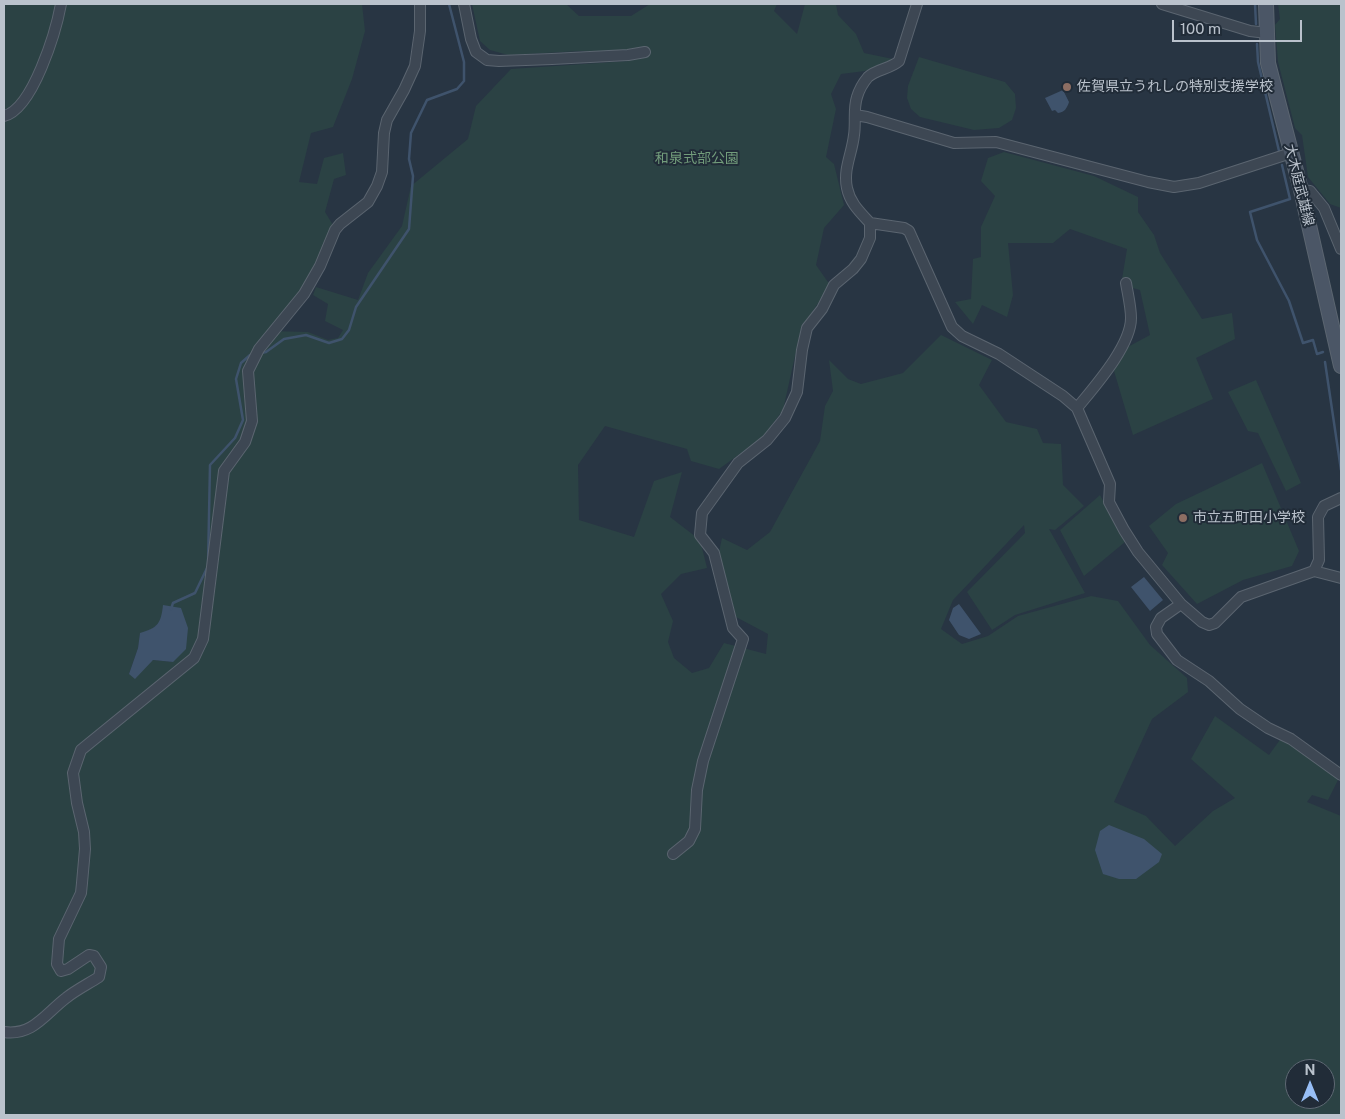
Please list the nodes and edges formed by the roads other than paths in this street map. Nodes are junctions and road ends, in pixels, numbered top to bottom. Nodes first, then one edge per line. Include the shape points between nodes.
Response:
1 (60, 4) edge
2 (420, 4) edge
3 (464, 4) edge
4 (917, 4) edge
5 (1162, 4) edge
6 (1266, 4) edge
7 (1266, 34) junction
8 (645, 52) dead end
9 (4, 116) edge
10 (854, 116) junction
11 (1291, 153) junction
12 (1301, 190) junction
13 (870, 223) junction
14 (1341, 249) edge
15 (1126, 283) dead end
16 (1341, 366) edge
17 (1077, 408) junction
18 (1341, 498) edge
19 (1314, 571) junction
20 (1341, 578) edge
21 (1181, 604) junction
22 (1341, 775) edge
23 (673, 854) dead end
24 (4, 1032) edge

1 - 9 street via 58,19 36,80 20,105
2 - 24 street via 415,66 387,120 382,172 377,186 368,202 340,224 304,294 259,349 248,371 252,421 245,442 224,472 204,640 194,658 81,750 73,773 85,849 81,893 59,938 57,964 61,971 89,955 94,956 101,967 99,977 67,997 33,1027 25,1031
3 - 8 street via 476,52 487,60
4 - 10 street via 898,61 869,77 859,90
5 - 7 street
6 - 7 main road, 大木庭武雄線
7 - 11 main road, 大木庭武雄線 via 1268,63
10 - 11 street via 954,143 996,142 1174,188 1200,183
10 - 13 street via 854,136 846,171 847,187 851,201
11 - 12 main road, 大木庭武雄線
12 - 14 street via 1310,191 1324,208
12 - 16 main road, 大木庭武雄線
13 - 17 street via 909,231 944,313 962,336 999,354
13 - 23 street via 870,238 861,259 834,285 822,309 807,328 797,392 785,418 767,440 738,462 702,513 700,535 714,553 733,628 742,640 703,761 697,790 695,829 689,841
15 - 17 street via 1131,320 1124,344
17 - 21 street via 1110,484 1109,502 1138,552
18 - 19 street via 1324,506 1318,517 1319,560
19 - 20 street
19 - 21 street via 1241,597 1209,625
21 - 22 street via 1161,618 1156,627 1157,634 1177,660 1209,681 1240,709 1291,739

